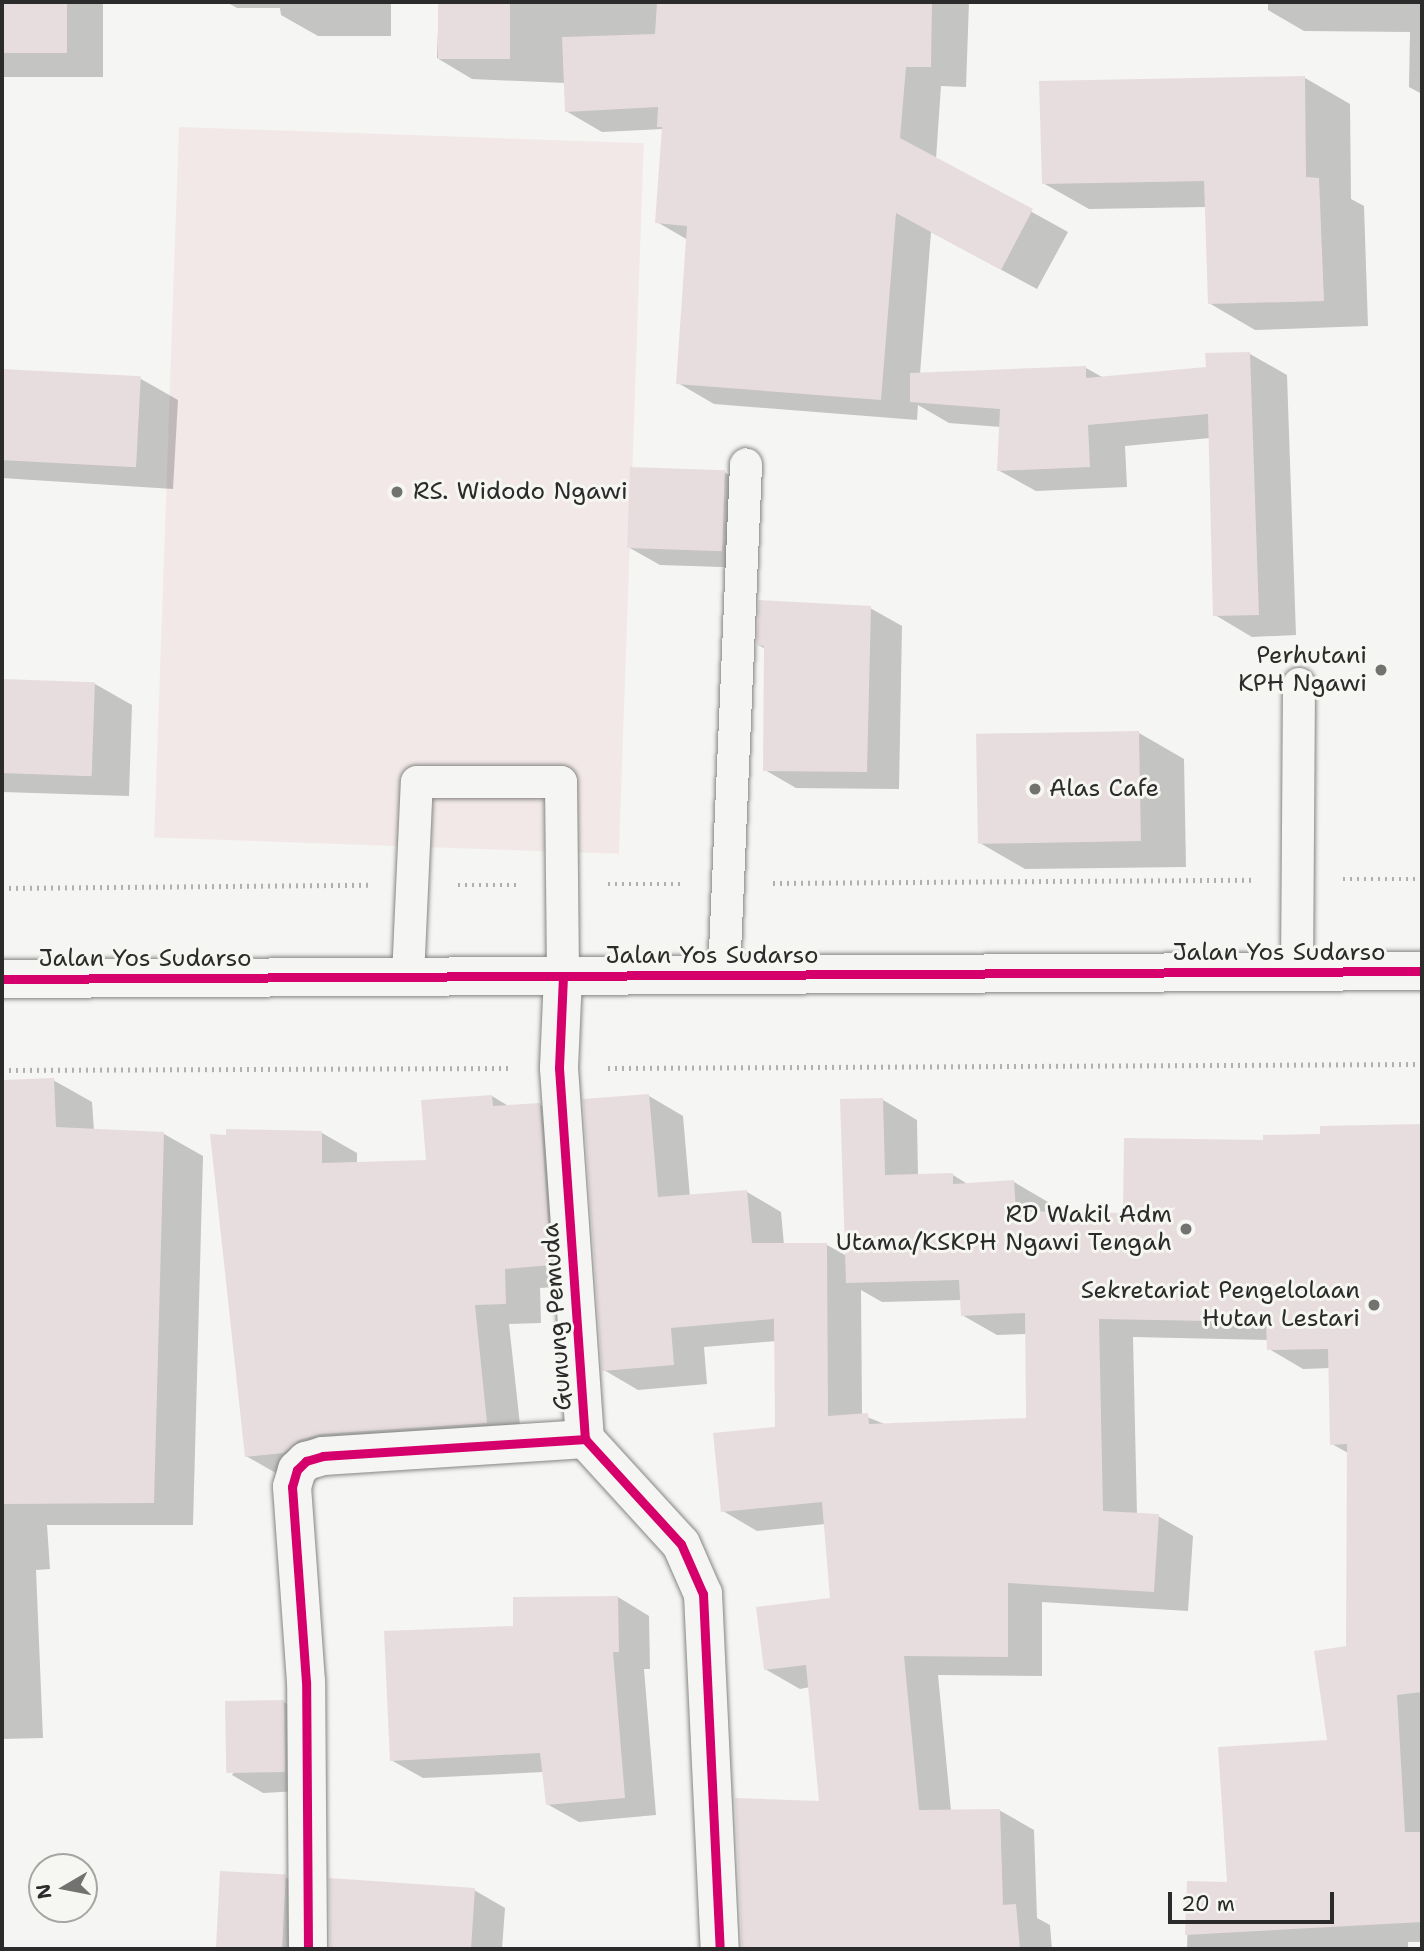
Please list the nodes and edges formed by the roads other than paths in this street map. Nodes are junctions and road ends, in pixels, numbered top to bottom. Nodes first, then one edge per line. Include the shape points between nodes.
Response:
1 (746, 464) dead end
2 (1299, 684) dead end
3 (1422, 971) edge
4 (1297, 972) junction
5 (724, 975) junction
6 (563, 976) junction
7 (408, 977) junction
8 (2, 979) edge
9 (585, 1439) junction
10 (308, 1949) edge
11 (720, 1949) edge

1 - 5 lane
2 - 4 lane
3 - 4 street, Jalan Yos Sudarso
4 - 5 street, Jalan Yos Sudarso
5 - 6 street, Jalan Yos Sudarso
6 - 7 street, Jalan Yos Sudarso
6 - 7 lane via 561,782 417,782
6 - 9 street, Gunung Pemuda via 559,1068
7 - 8 street, Jalan Yos Sudarso
9 - 10 street via 323,1456 306,1461 297,1470 292,1488 306,1682
9 - 11 street, Gunung Pemuda via 681,1544 703,1594

